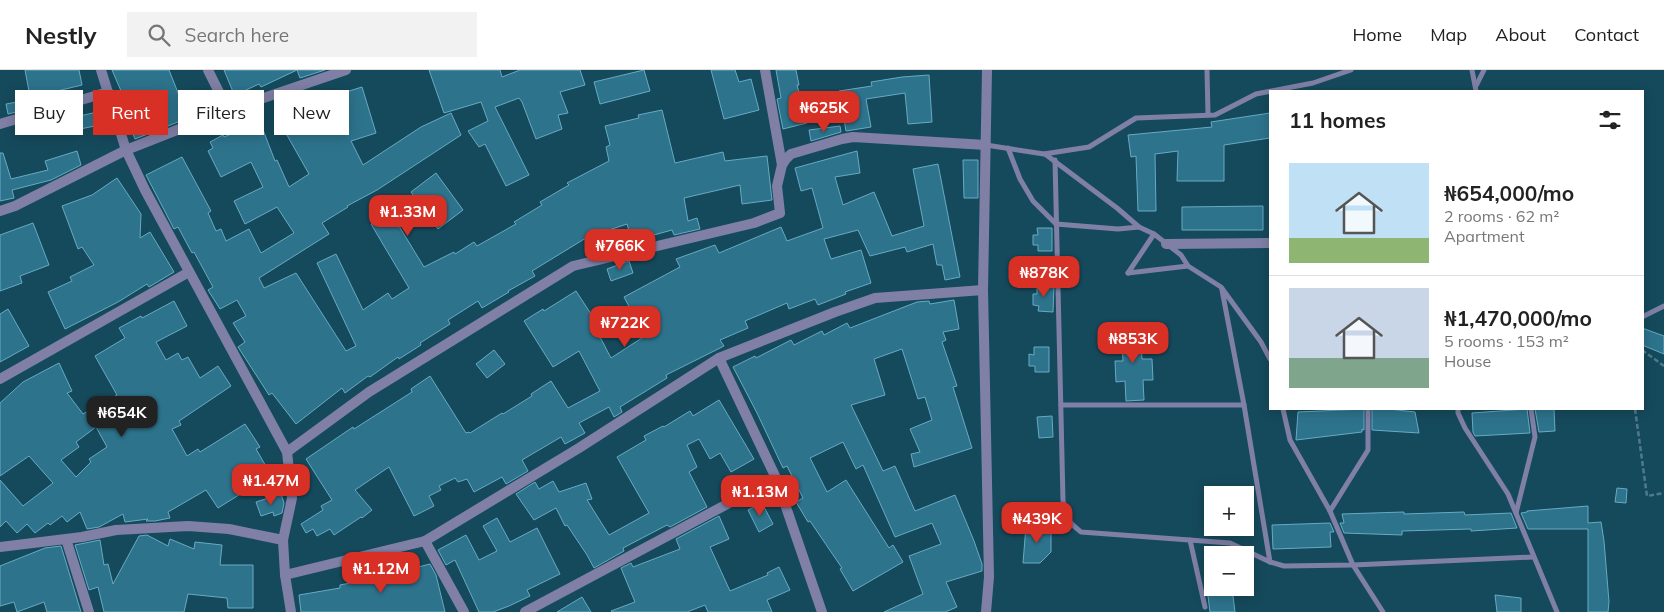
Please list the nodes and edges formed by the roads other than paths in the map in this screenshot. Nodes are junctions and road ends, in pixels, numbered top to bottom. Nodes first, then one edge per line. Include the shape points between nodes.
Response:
1 (101, 70) edge
2 (208, 70) edge
3 (346, 70) edge
4 (765, 70) edge
5 (987, 70) edge
6 (1207, 70) edge
7 (1351, 70) edge
8 (1472, 70) edge
9 (1484, 70) edge
10 (1476, 89) edge
11 (107, 90) edge
12 (218, 90) edge
13 (1277, 90) edge
14 (1269, 91) edge
15 (93, 96) edge
16 (264, 98) edge
17 (1208, 115) junction
18 (0, 124) edge
19 (178, 130) edge
20 (121, 135) edge
21 (986, 144) junction
22 (1008, 148) junction
23 (126, 150) junction
24 (1044, 154) junction
25 (1055, 160) junction
26 (782, 165) junction
27 (0, 211) edge
28 (1056, 224) junction
29 (1138, 227) junction
30 (1154, 234) junction
31 (1269, 243) edge
32 (1166, 244) junction
33 (1188, 266) junction
34 (189, 272) junction
35 (1221, 287) junction
36 (983, 290) junction
37 (1664, 306) edge
38 (1644, 316) edge
39 (1269, 357) edge
40 (719, 358) junction
41 (0, 379) edge
42 (1061, 405) junction
43 (1244, 405) junction
44 (1283, 410) edge
45 (1368, 410) edge
46 (1458, 410) edge
47 (1531, 410) edge
48 (287, 452) junction
49 (776, 478) junction
50 (1330, 511) junction
51 (1516, 513) junction
52 (66, 539) junction
53 (283, 540) junction
54 (1190, 540) junction
55 (426, 541) junction
56 (0, 547) edge
57 (1533, 557) junction
58 (1270, 562) junction
59 (1353, 565) junction
60 (285, 575) junction
61 (1205, 607) dead end
62 (89, 612) edge
63 (292, 612) edge
64 (464, 612) edge
65 (525, 612) edge
66 (822, 612) edge
67 (986, 612) edge
68 (1383, 612) edge
69 (1556, 612) edge

1 - 11 street
2 - 12 street
3 - 16 street
4 - 26 street
5 - 21 street
6 - 17 lane
7 - 13 lane via 1313,83
8 - 10 lane
9 - 10 lane
14 - 17 lane via 1256,94 1215,115
15 - 18 street
17 - 24 lane via 1136,118 1089,147
19 - 23 street
20 - 23 street
21 - 22 lane
21 - 26 street via 853,137 791,154
21 - 36 street
22 - 24 lane
22 - 28 lane via 1020,179 1034,201
23 - 27 street
23 - 34 street
24 - 25 lane
25 - 28 lane
25 - 29 lane
26 - 48 street via 777,186 780,213 754,223 573,266 370,392
28 - 29 lane via 1118,229
28 - 42 lane
29 - 30 lane
30 - 32 lane
30 - 33 lane via 1128,274
31 - 32 street
32 - 33 lane via 1181,255
33 - 35 lane
34 - 41 street
34 - 48 street
35 - 39 lane
35 - 43 lane
36 - 40 street via 875,298
36 - 67 street via 989,578
37 - 38 lane
40 - 49 street
40 - 55 street
42 - 43 lane
42 - 54 lane via 1063,500 1069,523 1081,532
43 - 58 lane
44 - 50 lane via 1290,440
45 - 50 lane via 1368,450
46 - 51 lane via 1465,428 1508,494
47 - 51 lane via 1534,438
48 - 53 street via 292,498
49 - 65 street
49 - 66 street
50 - 59 lane
51 - 57 lane
52 - 53 street via 116,530 188,526 229,529
52 - 56 street
52 - 62 street
53 - 60 street
54 - 58 lane via 1230,543
54 - 61 lane
55 - 60 street
55 - 64 street
57 - 59 lane
57 - 69 lane
58 - 59 lane via 1284,566
59 - 68 lane
60 - 63 street

